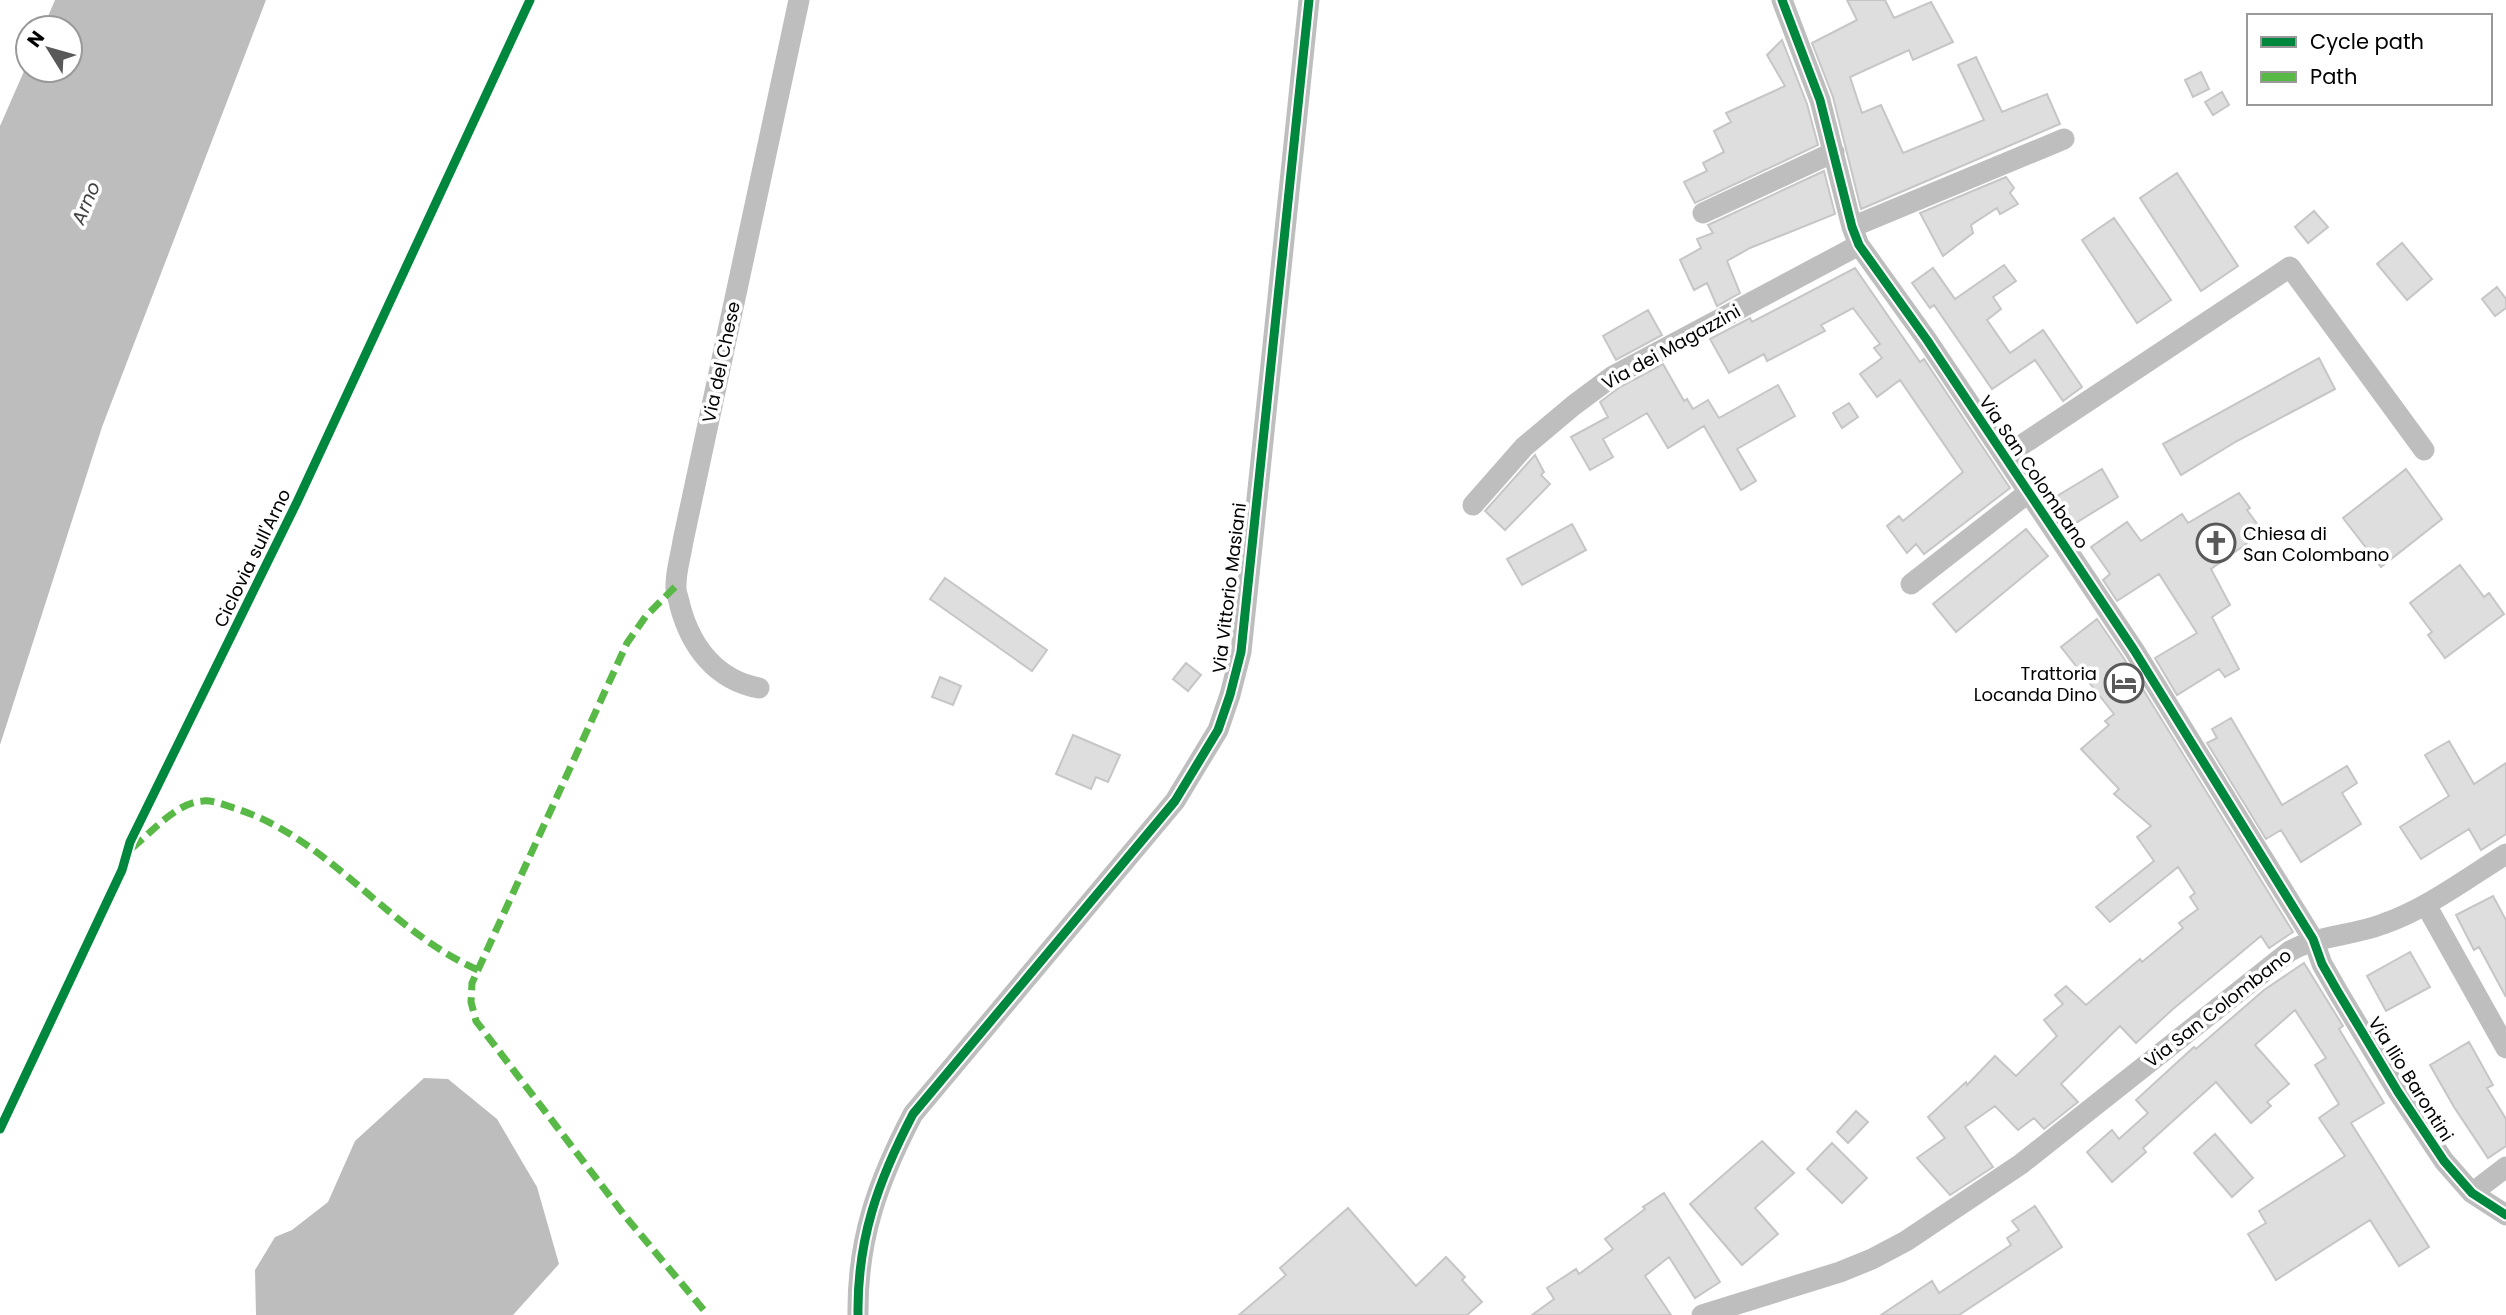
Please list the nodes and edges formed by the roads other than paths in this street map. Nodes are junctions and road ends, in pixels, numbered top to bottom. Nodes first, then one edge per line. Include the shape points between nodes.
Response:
1 (799, 0) edge
2 (1309, 0) edge
3 (1782, 0) edge
4 (2064, 139) dead end
5 (1834, 152) junction
6 (1703, 213) dead end
7 (1855, 236) junction
8 (2424, 450) dead end
9 (2005, 456) junction
10 (2029, 492) junction
11 (1473, 505) dead end
12 (1911, 584) dead end
13 (759, 688) dead end
14 (2506, 854) edge
15 (2426, 905) junction
16 (2313, 939) junction
17 (2506, 1048) edge
18 (2506, 1167) edge
19 (2472, 1193) junction
20 (2506, 1215) edge
21 (858, 1315) edge
22 (1702, 1315) edge

1 - 13 street, Via del Chese via 675,587 694,645 731,678
2 - 21 street, Via Vittorio Masiani via 1241,652 1218,730 1175,801 913,1114 876,1193 858,1281
3 - 5 street, Via San Colombano
4 - 7 street, Via dei Magazzini
5 - 6 street
5 - 7 street, Via San Colombano
7 - 9 street, Via San Colombano
7 - 11 street, Via dei Magazzini via 1613,376 1524,447
8 - 9 street, Via San Colombano via 2290,267
9 - 10 street, Via San Colombano
10 - 12 street
10 - 16 street, Via San Colombano via 2134,650
14 - 15 street
15 - 16 street via 2352,934
15 - 17 street
16 - 19 street, Via Ilio Barontini via 2322,964 2398,1092 2444,1161
16 - 22 street, Via San Colombano via 2274,961 2021,1164 1906,1241 1840,1272
18 - 19 street
19 - 20 street, Via Ilio Barontini

